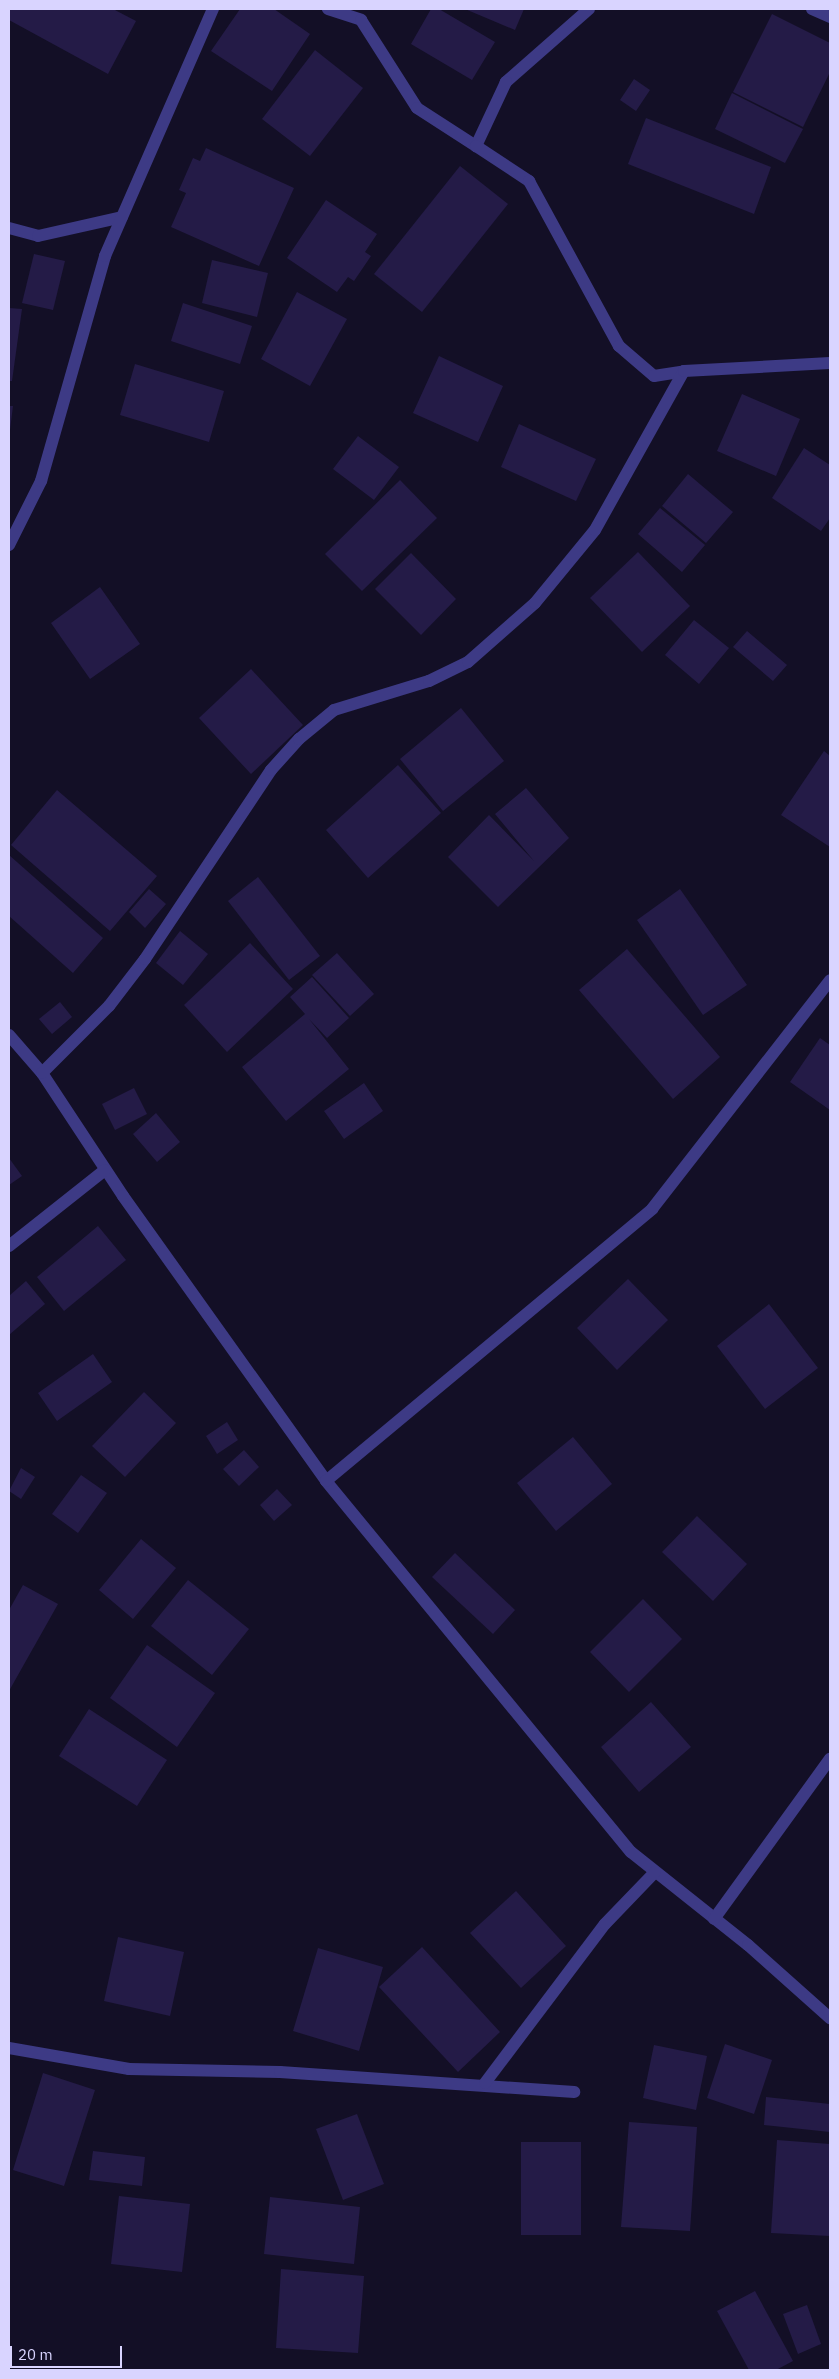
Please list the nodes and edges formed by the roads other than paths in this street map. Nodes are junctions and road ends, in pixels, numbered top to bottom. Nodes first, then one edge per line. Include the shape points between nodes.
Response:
1 (214, 9) edge
2 (328, 9) edge
3 (589, 9) edge
4 (812, 9) edge
5 (830, 17) edge
6 (476, 146) junction
7 (122, 217) junction
8 (9, 228) edge
9 (830, 363) edge
10 (684, 371) junction
11 (9, 545) edge
12 (830, 980) edge
13 (9, 1035) edge
14 (42, 1073) junction
15 (106, 1170) junction
16 (9, 1246) edge
17 (326, 1481) junction
18 (830, 1759) edge
19 (655, 1872) junction
20 (714, 1919) junction
21 (830, 2018) edge
22 (9, 2048) edge
23 (485, 2083) junction
24 (574, 2092) dead end

1 - 7 street
2 - 6 street via 361,20 417,108
3 - 6 street via 506,82
4 - 5 street
6 - 10 street via 529,181 618,346 654,376
7 - 8 street via 38,236
7 - 11 street via 106,256 40,481
9 - 10 street
10 - 14 street via 595,530 535,602 468,662 429,681 334,710 299,739 271,770 139,967 109,1006
12 - 17 street via 652,1209
13 - 14 street
14 - 15 street
15 - 16 street
15 - 17 street
17 - 19 street via 630,1852
18 - 20 street
19 - 20 street
19 - 23 street via 605,1924
20 - 21 street
22 - 23 street via 129,2069 280,2072 393,2082
23 - 24 street

